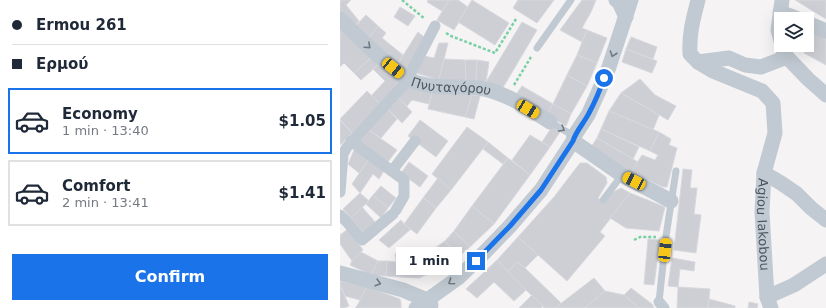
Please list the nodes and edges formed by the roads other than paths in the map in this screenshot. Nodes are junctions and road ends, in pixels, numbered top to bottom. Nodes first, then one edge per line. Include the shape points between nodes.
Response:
1 (571, 0) edge
2 (616, 0) edge
3 (631, 0) edge
4 (698, 0) edge
5 (626, 17) junction
6 (340, 19) edge
7 (435, 26) road end
8 (814, 26) edge
9 (826, 31) edge
10 (537, 48) road end
11 (783, 52) edge
12 (785, 52) edge
13 (698, 62) junction
14 (408, 79) junction
15 (826, 95) edge
16 (550, 122) joint
17 (574, 139) junction
18 (351, 141) junction
19 (415, 141) dead end
20 (341, 160) edge
21 (392, 171) junction
22 (676, 171) dead end
23 (764, 173) junction
24 (622, 175) junction
25 (340, 192) edge
26 (602, 200) dead end
27 (671, 201) junction
28 (340, 215) edge
29 (826, 220) edge
30 (826, 264) edge
31 (340, 273) edge
32 (769, 303) edge
33 (425, 305) edge
34 (662, 305) edge

1 - 10 lane
2 - 5 street
3 - 5 street
4 - 13 street via 690,41 690,54
5 -> 17 street via 598,94
6 -> 14 street, Πνυταγόρου
7 - 14 street
8 - 9 street
11 - 13 street via 761,67 746,65 729,58
12 - 15 street
13 - 23 street, Agiou Iakobou via 713,71 762,91 773,103 775,133
14 - 16 street, Πνυταγόρου via 429,85 480,88 506,96
14 - 18 street
16 -> 17 lane, Πνυταγόρου
17 - 24 street
17 -> 33 street via 541,190 510,226 458,278
18 - 20 street
18 - 21 street
19 - 21 street
20 - 25 street
21 - 28 street via 404,180 404,196 394,212 362,240
22 - 27 lane
23 - 29 street via 797,194
23 - 32 street, Agiou Iakobou via 762,212
24 - 26 lane
24 - 27 street
27 - 34 lane
30 - 32 street
31 -> 33 street via 403,290

